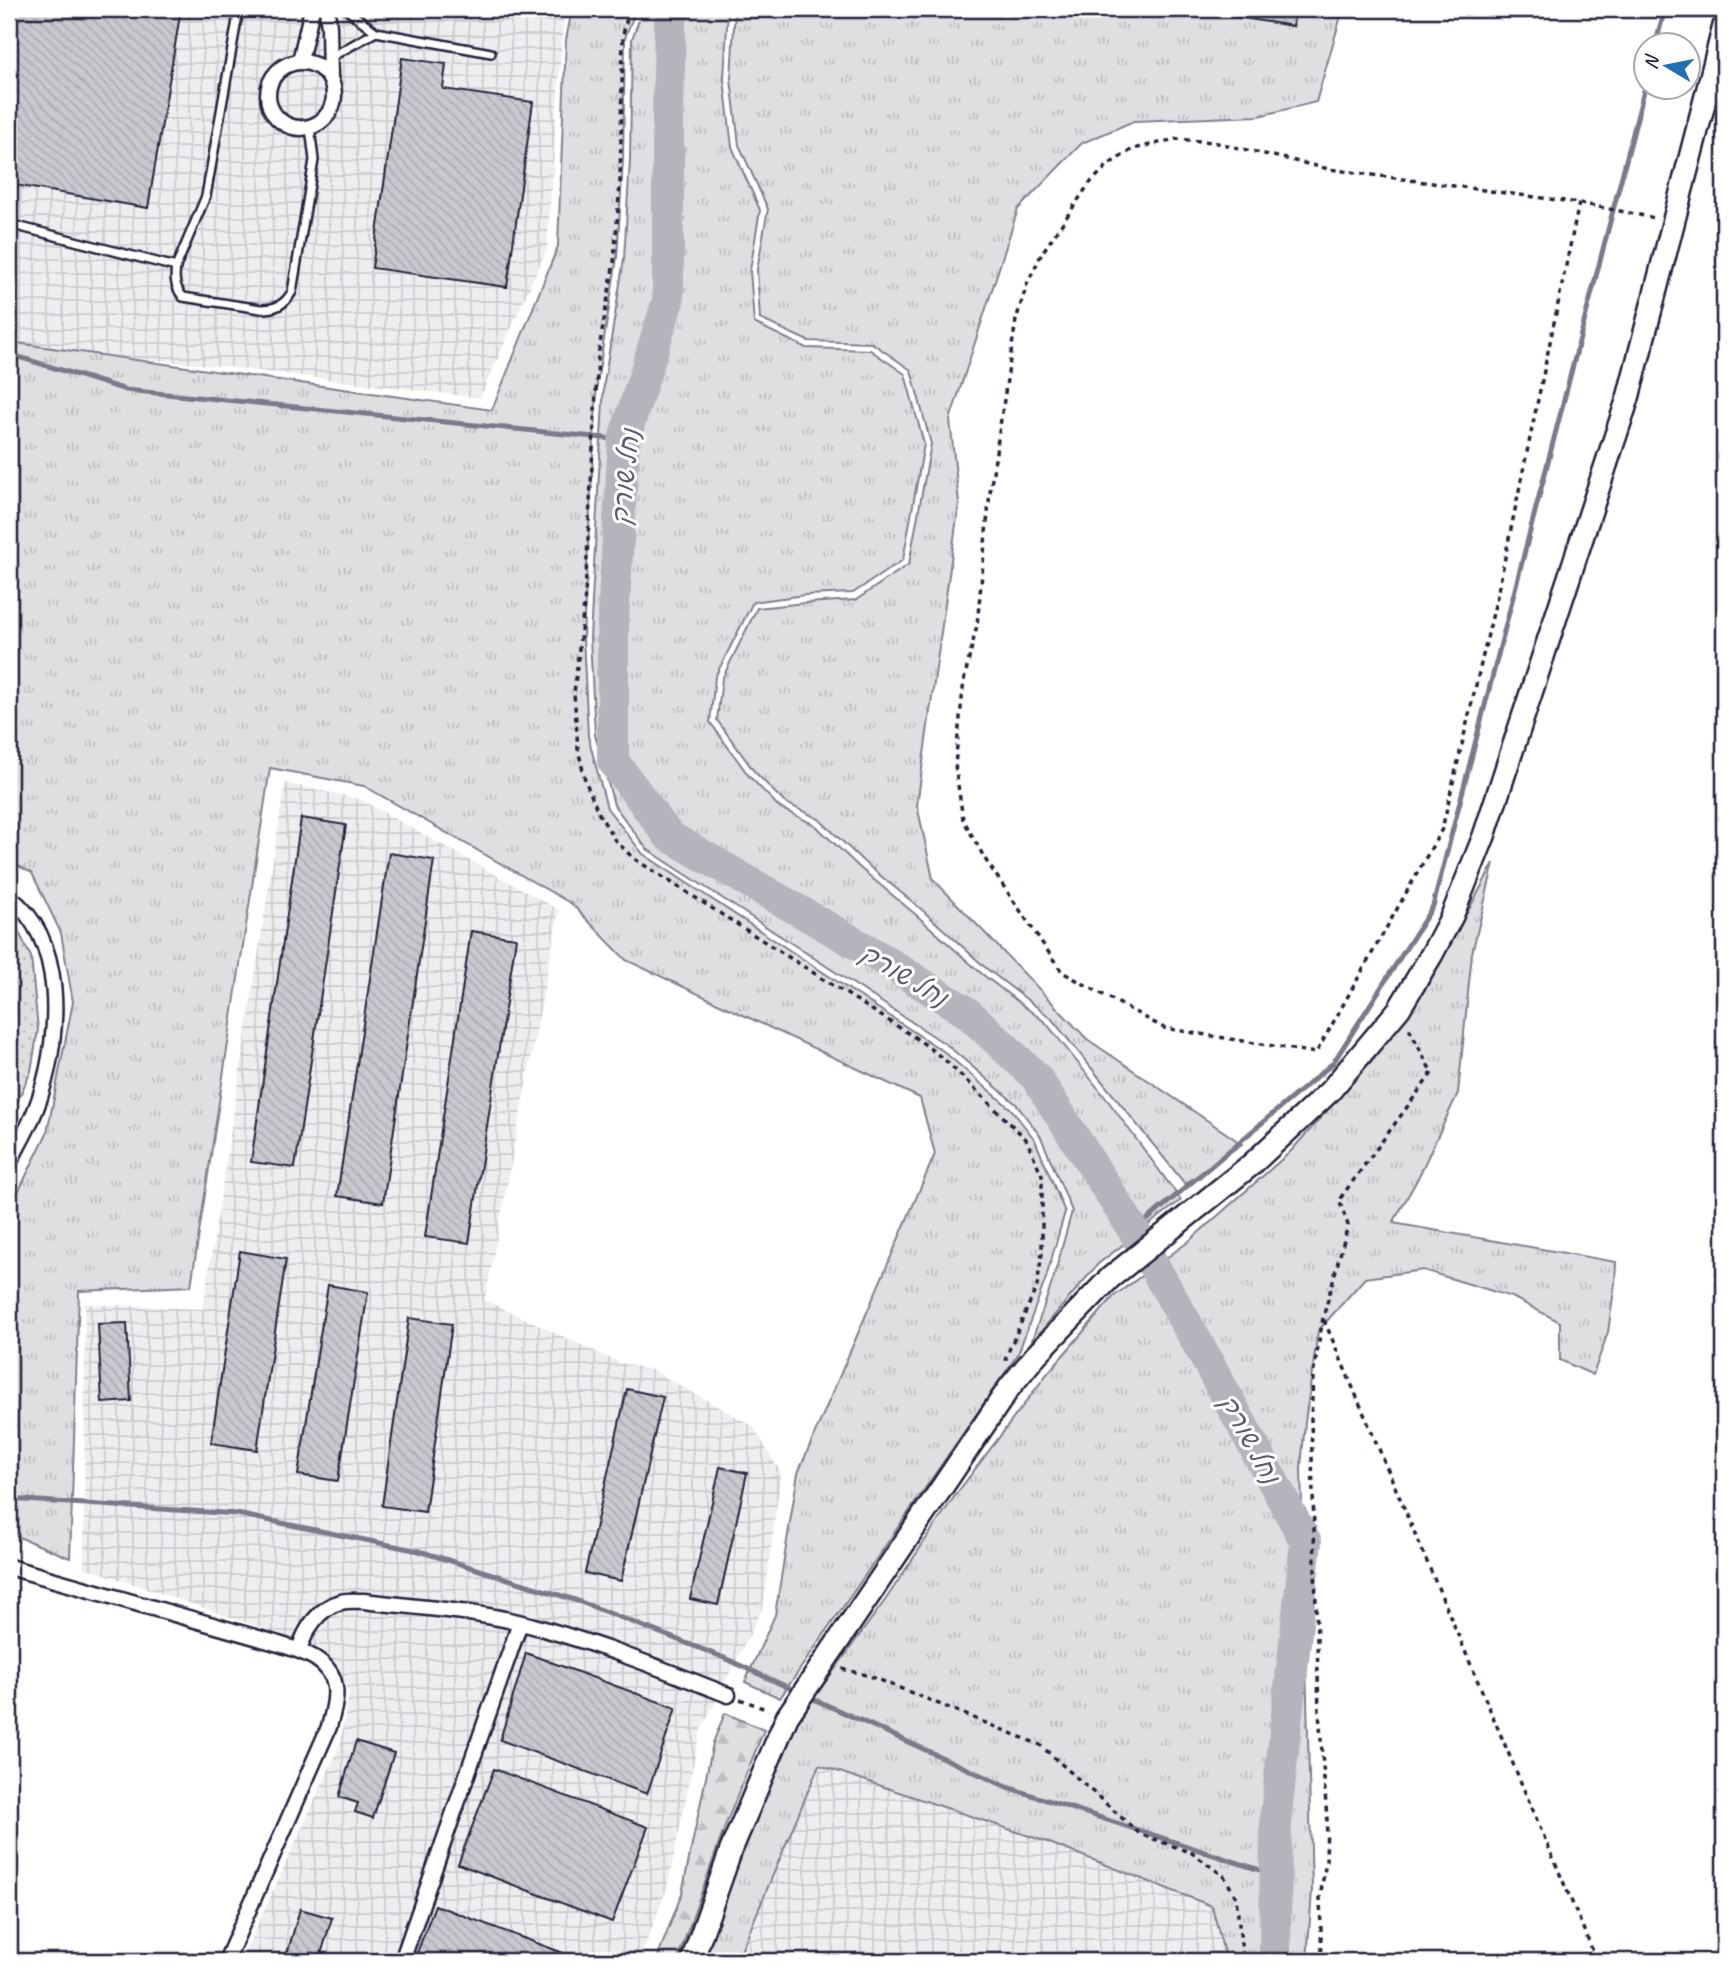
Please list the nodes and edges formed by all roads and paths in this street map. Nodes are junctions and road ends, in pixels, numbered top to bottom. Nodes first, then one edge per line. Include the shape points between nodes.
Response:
1 (239, 9) edge
2 (312, 9) edge
3 (327, 9) edge
4 (346, 9) edge
5 (629, 9) edge
6 (1724, 26) edge
7 (376, 32) junction
8 (491, 53) dead end
9 (330, 57) junction
10 (300, 61) junction
11 (330, 78) junction
12 (310, 127) junction
13 (1579, 203) junction
14 (1674, 222) junction
15 (9, 224) edge
16 (176, 267) junction
17 (9, 897) edge
18 (1399, 1009) junction
19 (9, 1163) edge
20 (1323, 1318) junction
21 (1009, 1388) junction
22 (9, 1567) edge
23 (520, 1623) junction
24 (299, 1650) junction
25 (822, 1663) junction
26 (728, 1695) joint
27 (787, 1717) junction
28 (226, 1961) edge
29 (402, 1961) edge
30 (692, 1961) edge
31 (1243, 1961) edge
32 (1322, 1961) edge
33 (1597, 1961) edge

1 - 16 lane via 206,196
2 - 10 street
3 - 9 street
4 - 7 lane
5 - 21 path via 623,35 621,183 614,262 598,355 585,595 574,693 585,780 614,839 633,858 919,1040 1026,1139 1042,1175 1042,1253 1037,1286 1006,1357
6 - 14 main road
7 - 8 lane
7 - 9 lane
9 - 11 street
10 - 11 street via 316,64
10 - 12 street via 276,71 267,91 268,102 280,121
11 - 12 street via 332,107
12 - 16 lane via 314,160 292,292 285,303 261,309 183,297 174,278
13 - 13 path via 1329,169 1213,142 1176,139 1132,149 1108,165 1089,184 1042,253 1016,320 955,765 963,820 1062,972 1164,1028 1316,1053 1442,829 1497,596
13 - 14 path
14 - 18 main road via 1628,398 1484,836 1452,916
15 - 16 lane
17 - 19 street via 32,921 46,949 55,1009 41,1096
18 - 20 path via 1432,1073 1339,1200 1348,1225
18 - 21 main road via 1330,1091 1252,1164 1110,1278
20 - 32 path via 1311,1419 1319,1712 1327,1819 1320,1898
20 - 33 path
21 - 25 main road
22 - 24 street
23 - 24 street via 342,1602 316,1619 303,1635
23 - 26 street via 586,1642
23 - 29 street
24 - 28 street via 328,1670 335,1687 334,1706 329,1727
25 - 27 main road
25 - 31 path via 870,1676 1040,1745 1140,1834 1192,1853 1224,1876 1236,1897
26 - 27 path
27 - 30 main road via 731,1850

